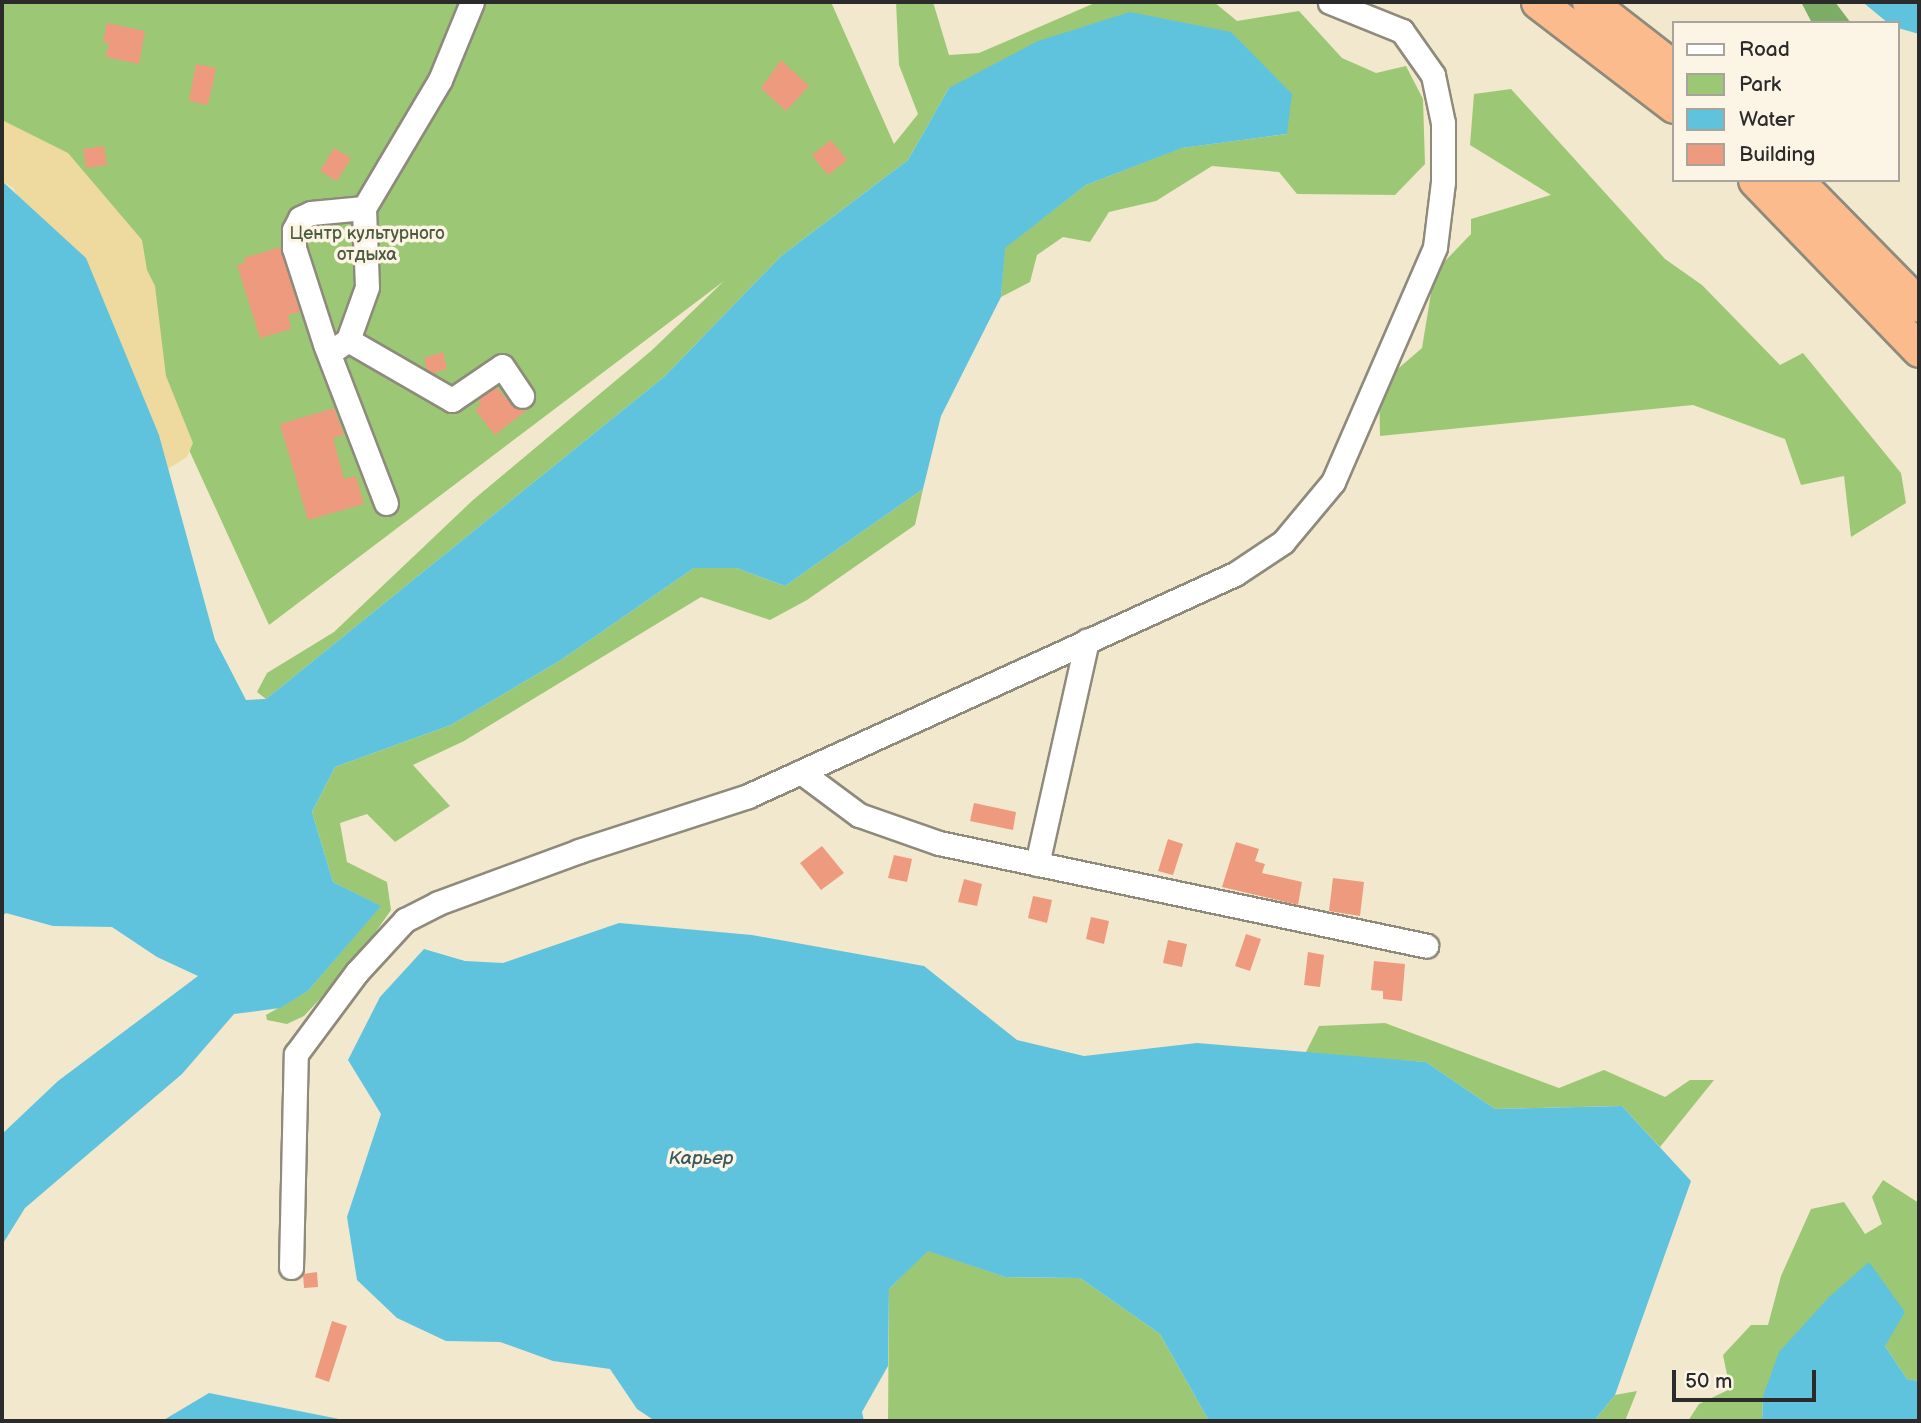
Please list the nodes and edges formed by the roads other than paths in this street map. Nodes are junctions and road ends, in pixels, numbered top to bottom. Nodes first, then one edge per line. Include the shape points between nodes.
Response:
1 (472, 2) edge
2 (1330, 2) edge
3 (1538, 2) edge
4 (1589, 2) edge
5 (1672, 66) edge
6 (1672, 104) edge
7 (1757, 182) edge
8 (1798, 182) edge
9 (364, 208) junction
10 (1919, 305) edge
11 (338, 346) junction
12 (1919, 350) edge
13 (522, 396) dead end
14 (386, 503) dead end
15 (1087, 642) junction
16 (801, 772) junction
17 (1037, 864) junction
18 (1426, 946) dead end
19 (291, 1267) dead end

1 - 9 lane via 440,79
2 - 15 lane via 1402,30 1433,75 1443,135 1435,247 1333,482 1283,542 1235,574
3 - 6 highway
4 - 5 highway
7 - 12 highway
8 - 10 highway
9 - 11 lane via 367,287
9 - 11 lane via 311,213 300,218 294,230 294,248
11 - 13 lane via 452,400 502,366
11 - 14 lane
15 - 16 lane
15 - 17 lane
16 - 17 lane via 859,815 939,843
16 - 19 lane via 748,796 438,903 405,920 357,972 296,1054
17 - 18 lane

